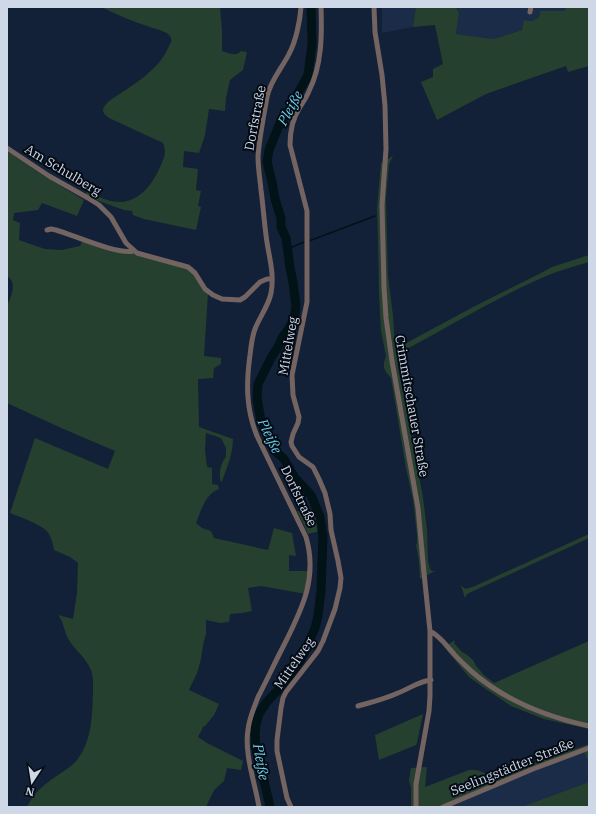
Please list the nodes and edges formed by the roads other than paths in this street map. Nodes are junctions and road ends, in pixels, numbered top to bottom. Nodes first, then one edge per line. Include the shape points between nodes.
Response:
1 (301, 7) edge
2 (321, 7) edge
3 (374, 7) edge
4 (7, 148) edge
5 (47, 230) dead end
6 (134, 251) junction
7 (272, 279) junction
8 (430, 631) junction
9 (431, 680) junction
10 (358, 706) dead end
11 (589, 726) edge
12 (589, 748) edge
13 (259, 807) edge
14 (291, 807) edge
15 (416, 807) edge
16 (443, 807) edge

1 - 7 street, Dorfstraße via 290,52 268,95 259,144 258,162
2 - 14 street, Mittelweg via 321,45 314,77 309,92 293,119 290,134 290,145 307,211 307,302 292,375 293,395 299,417 291,442 299,457 313,467 325,493 341,578 335,609 323,641 283,698 277,751
3 - 8 street, Crimmitschauer Straße via 386,123 382,190 386,318 418,508
4 - 6 street, Am Schulberg via 99,205 111,217 126,243
5 - 6 street via 56,230 105,247
6 - 7 street via 188,267 196,273 207,291 222,298 242,300 260,282
7 - 13 street, Dorfstraße via 271,293 255,329 252,343 247,376 249,410 257,436 306,537 311,560 307,594 249,721 248,752
8 - 9 street, Crimmitschauer Straße
8 - 11 street, Seelingstädter Straße via 439,636 477,676 502,693 548,714
9 - 10 street via 384,699
9 - 15 street, Crimmitschauer Straße via 429,711 416,784
12 - 16 street, Seelingstädter Straße

